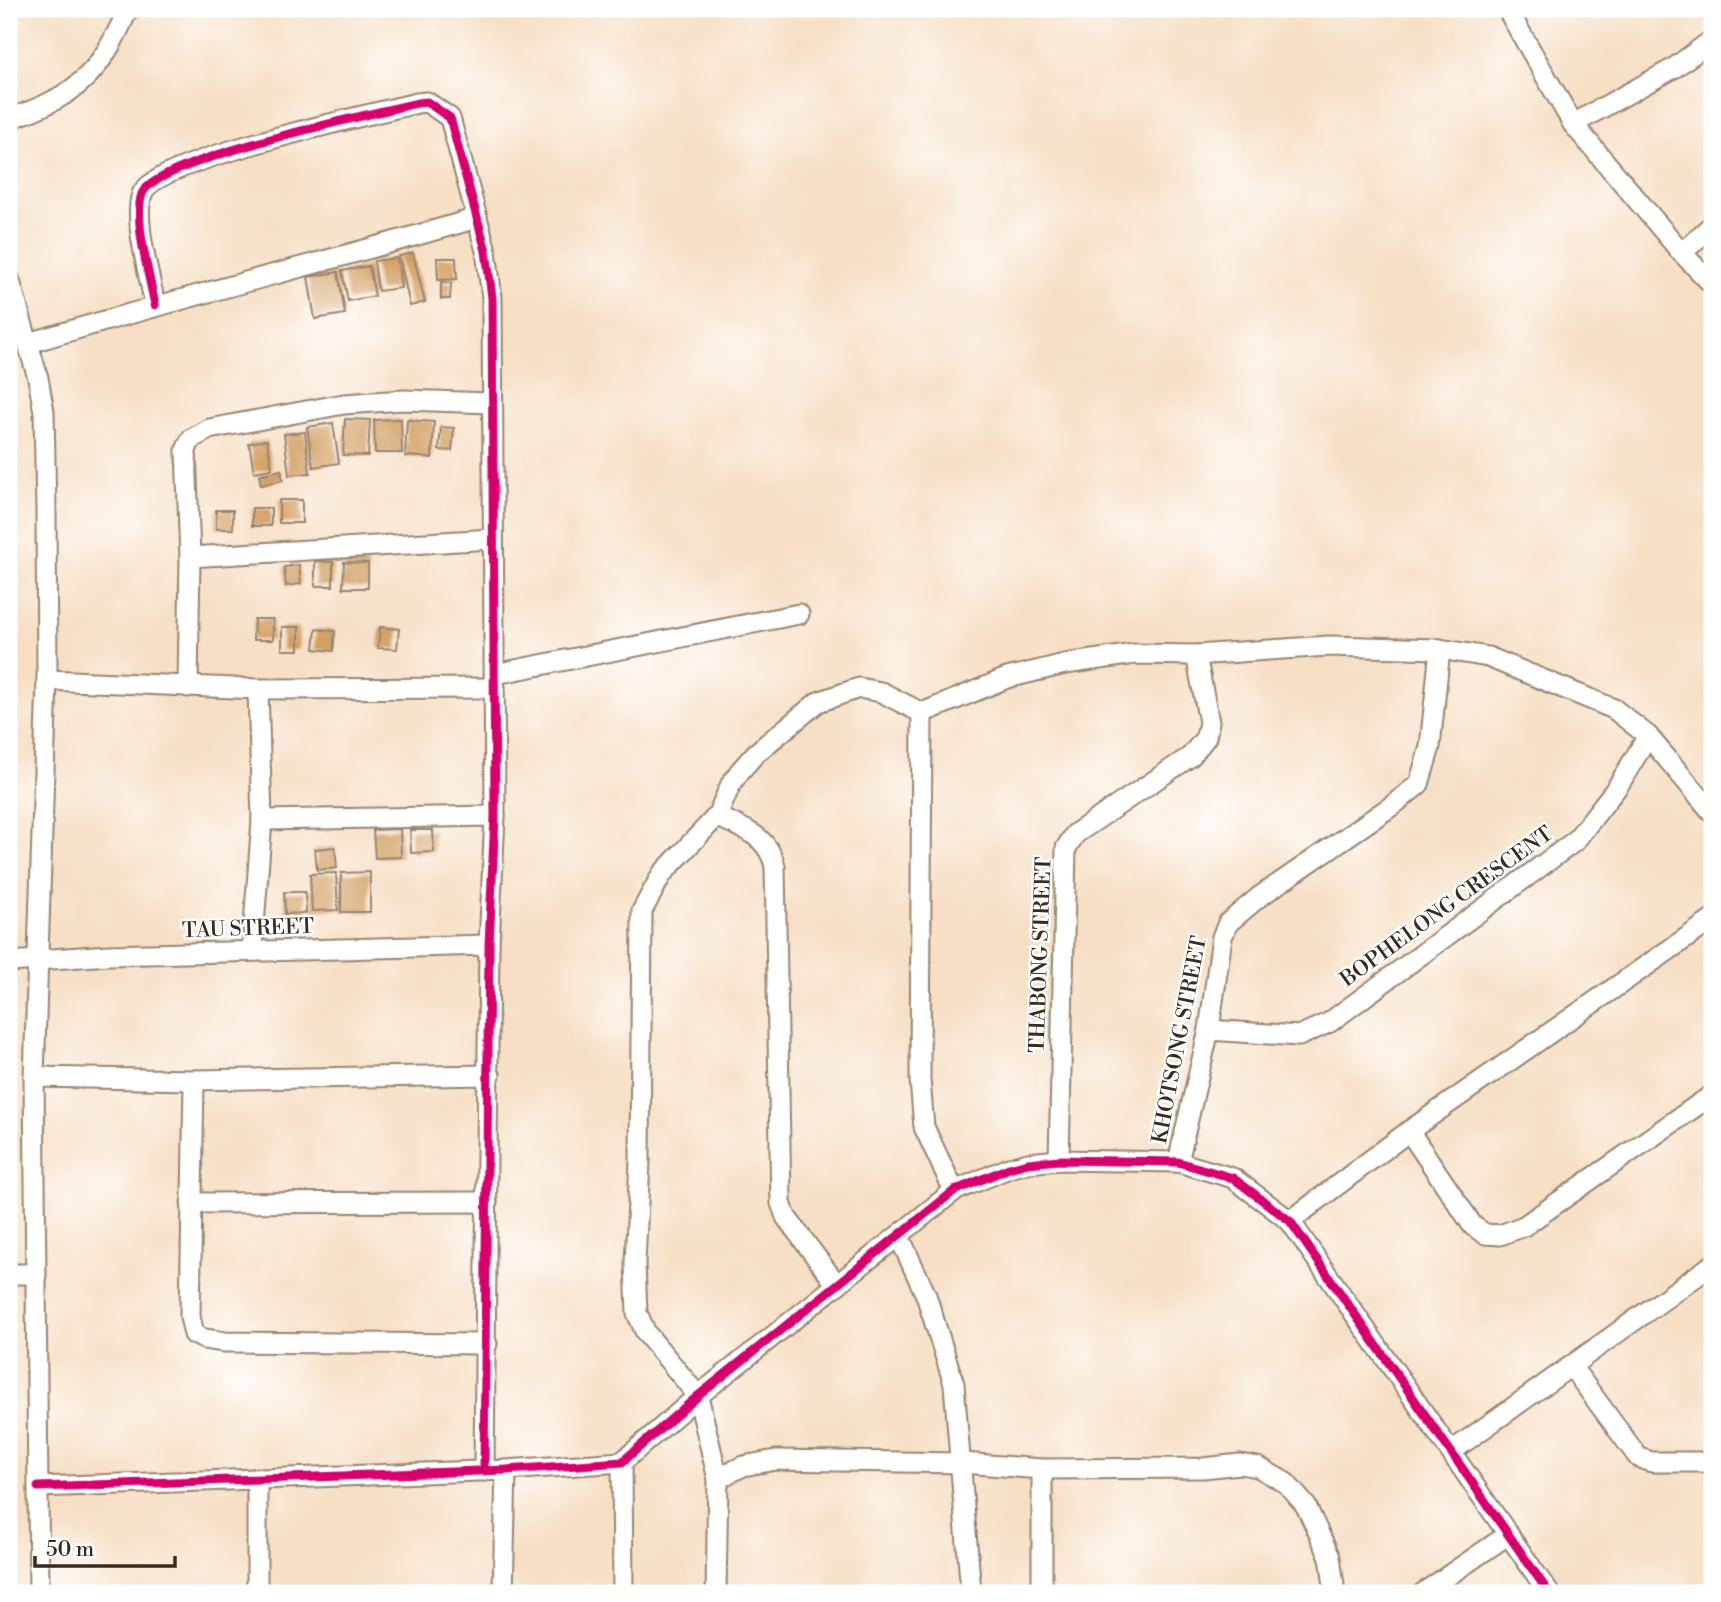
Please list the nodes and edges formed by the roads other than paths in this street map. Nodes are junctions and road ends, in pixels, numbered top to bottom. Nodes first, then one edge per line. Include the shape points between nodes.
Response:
1 (128, 9) edge
2 (1507, 9) edge
3 (1712, 40) edge
4 (9, 119) edge
5 (1573, 124) junction
6 (477, 218) junction
7 (1712, 225) edge
8 (1682, 253) junction
9 (9, 278) edge
10 (1712, 284) edge
11 (155, 305) junction
12 (29, 343) junction
13 (491, 403) junction
14 (492, 540) junction
15 (190, 557) junction
16 (799, 614) dead end
17 (1440, 649) junction
18 (1196, 655) junction
19 (47, 680) junction
20 (495, 681) junction
21 (188, 687) junction
22 (258, 690) junction
23 (922, 713) junction
24 (1648, 736) junction
25 (1712, 812) edge
26 (495, 816) junction
27 (717, 816) junction
28 (262, 820) junction
29 (1712, 920) edge
30 (489, 944) junction
31 (252, 951) junction
32 (40, 961) junction
33 (9, 962) edge
34 (1209, 1030) junction
35 (490, 1075) junction
36 (34, 1077) junction
37 (194, 1080) junction
38 (1712, 1095) edge
39 (1409, 1131) junction
40 (1059, 1160) junction
41 (1178, 1163) junction
42 (954, 1191) junction
43 (487, 1202) junction
44 (191, 1203) junction
45 (1290, 1221) junction
46 (899, 1236) junction
47 (1712, 1265) edge
48 (9, 1274) edge
49 (34, 1274) junction
50 (837, 1285) junction
51 (486, 1344) junction
52 (1571, 1366) junction
53 (698, 1396) junction
54 (1452, 1451) junction
55 (622, 1462) junction
56 (1712, 1462) edge
57 (962, 1463) junction
58 (1042, 1469) junction
59 (506, 1470) junction
60 (484, 1471) junction
61 (257, 1478) junction
62 (718, 1479) junction
63 (38, 1487) junction
64 (1509, 1534) junction
65 (39, 1593) edge
66 (257, 1593) edge
67 (503, 1593) edge
68 (622, 1593) edge
69 (716, 1593) edge
70 (971, 1593) edge
71 (1042, 1593) edge
72 (1335, 1593) edge
73 (1423, 1593) edge
74 (1549, 1593) edge

1 - 4 street via 102,62 88,78 53,101
2 - 5 street
3 - 5 street via 1674,68
5 - 8 street
6 - 11 street via 335,260
6 - 11 street via 450,118 427,102 222,153 170,171 146,186 142,194 140,216
6 - 13 street via 491,281
7 - 8 street
8 - 10 street
9 - 12 street
11 - 12 street
12 - 19 street via 44,412
13 - 14 street
13 - 15 street via 367,401 229,424 198,434 186,450
14 - 15 street
14 - 20 street
15 - 21 street
16 - 20 street
17 - 18 street via 1328,646
17 - 24 street via 1488,657 1602,704 1627,717
17 - 34 street, KHOTSONG STREET via 1430,747 1419,784 1228,923
18 - 23 street via 1135,654 1065,664 1007,678
18 - 40 street, THABONG STREET via 1209,722 1206,737 1191,756 1075,834 1066,848
19 - 21 street
19 - 32 street
20 - 22 street
20 - 26 street
21 - 22 street
22 - 28 street
23 - 27 street via 865,688 817,702 740,771
23 - 42 street via 920,1080 924,1127
24 - 25 street
24 - 34 street, BOPHELONG CRESCENT via 1618,786 1575,841 1329,1021 1299,1036
26 - 28 street
26 - 30 street
27 - 50 street via 771,848 781,1203 790,1223
27 - 53 street via 662,874 642,911 637,1312 646,1333
28 - 31 street
29 - 39 street
30 - 31 street, TAU STREET
30 - 35 street
31 - 32 street, TAU STREET
32 - 33 street, TAU STREET
32 - 36 street
34 - 41 street, KHOTSONG STREET
35 - 37 street
35 - 43 street
36 - 37 street
36 - 49 street
37 - 44 street
38 - 39 street via 1537,1218 1500,1235 1485,1234 1473,1226
39 - 45 street
40 - 41 street
40 - 42 street via 1009,1168
41 - 45 street via 1233,1178
42 - 46 street
43 - 44 street
43 - 51 street
44 - 51 street via 191,1328 204,1339
45 - 54 street
46 - 50 street
46 - 57 street via 949,1359
47 - 52 street
48 - 49 street
49 - 63 street
50 - 53 street
51 - 60 street
52 - 54 street
52 - 56 street via 1638,1457 1651,1462
53 - 55 street
53 - 62 street
54 - 64 street
55 - 59 street
55 - 68 street
57 - 58 street
57 - 62 street via 776,1460 743,1466
57 - 70 street
58 - 71 street
58 - 72 street via 1240,1464 1270,1471 1306,1506 1317,1526 1334,1572
59 - 60 street
59 - 67 street
60 - 61 street
61 - 63 street
61 - 66 street
62 - 69 street
63 - 65 street
64 - 73 street
64 - 74 street

